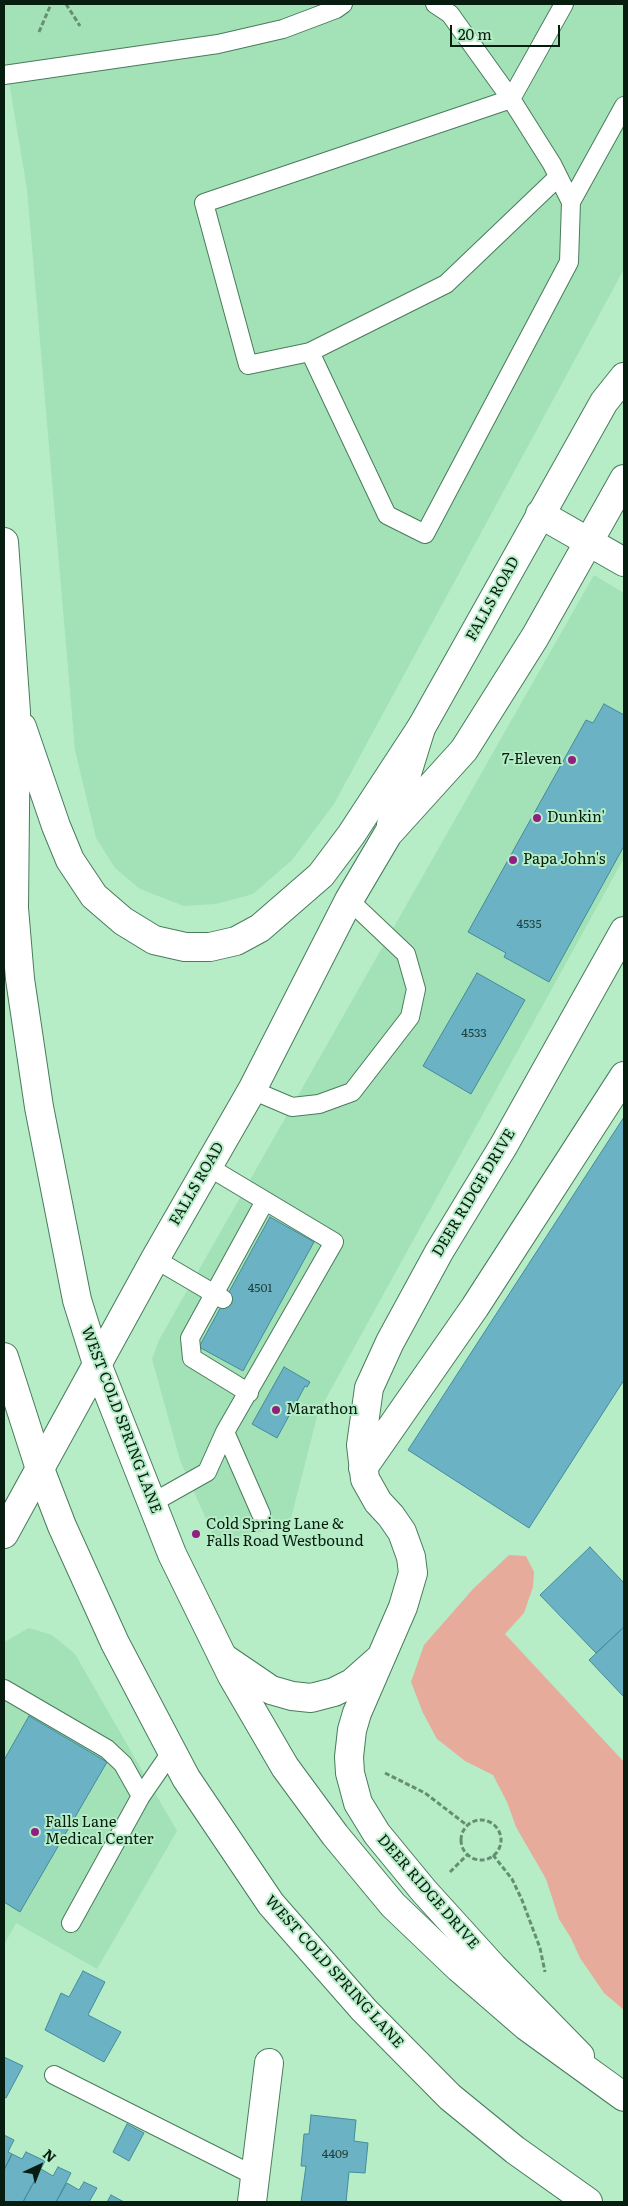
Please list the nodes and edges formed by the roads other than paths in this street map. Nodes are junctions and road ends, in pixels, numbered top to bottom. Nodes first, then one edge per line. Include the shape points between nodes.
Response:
1 (344, 4) edge
2 (434, 4) edge
3 (564, 4) edge
4 (4, 75) edge
5 (511, 99) junction
6 (624, 106) edge
7 (558, 177) junction
8 (571, 202) junction
9 (310, 352) junction
10 (624, 377) edge
11 (624, 478) edge
12 (540, 514) junction
13 (4, 542) edge
14 (588, 542) junction
15 (624, 562) edge
16 (16, 712) junction
17 (421, 728) junction
18 (388, 834) junction
19 (349, 900) junction
20 (624, 931) edge
21 (624, 1076) edge
22 (252, 1090) junction
23 (207, 1166) junction
24 (265, 1201) junction
25 (155, 1259) junction
26 (219, 1297) junction
27 (4, 1357) edge
28 (97, 1364) junction
29 (249, 1393) junction
30 (225, 1432) junction
31 (40, 1468) junction
32 (363, 1468) junction
33 (152, 1502) junction
34 (261, 1514) dead end
35 (4, 1534) edge
36 (384, 1654) junction
37 (224, 1658) junction
38 (4, 1689) edge
39 (172, 1751) junction
40 (142, 1796) junction
41 (72, 1923) dead end
42 (269, 2063) dead end
43 (54, 2075) dead end
44 (618, 2093) edge
45 (255, 2176) junction
46 (252, 2202) edge
47 (588, 2202) edge

1 - 4 lane via 283,29 218,44
2 - 5 lane via 450,14
3 - 5 lane
5 - 7 lane
5 - 9 lane via 204,203 248,365
6 - 8 lane
7 - 8 lane
7 - 9 lane via 446,284
8 - 9 lane via 570,262 425,534 387,515
10 - 12 main road, FALLS ROAD via 604,402
11 - 14 main road, FALLS ROAD
12 - 14 main road
12 - 17 main road, FALLS ROAD
13 - 16 main road, WEST COLD SPRING LANE
14 - 15 main road
14 - 18 main road, FALLS ROAD via 535,637 464,750
16 - 17 main road via 66,851 94,896 123,921 154,940 185,947 210,947 236,941 260,928 321,875
16 - 28 main road, WEST COLD SPRING LANE via 14,908 20,979 53,1183 77,1300
17 - 18 main road, FALLS ROAD
18 - 19 main road, FALLS ROAD
19 - 22 main road, FALLS ROAD
19 - 22 lane via 406,954 416,989 410,1017 352,1092 319,1104 292,1107
20 - 32 main road, DEER RIDGE DRIVE via 390,1342 369,1388 361,1445
21 - 32 main road via 475,1308
22 - 23 main road, FALLS ROAD
23 - 24 lane
23 - 25 main road, FALLS ROAD
24 - 26 lane via 247,1247
24 - 29 lane via 334,1242 304,1279 276,1329
25 - 26 lane
25 - 28 main road, FALLS ROAD
26 - 29 lane via 190,1338 192,1358
27 - 31 main road, WEST COLD SPRING LANE
28 - 31 main road, FALLS ROAD
28 - 33 main road, WEST COLD SPRING LANE
29 - 30 lane
30 - 33 lane via 207,1472
30 - 34 lane
31 - 35 main road, FALLS ROAD
31 - 39 main road, WEST COLD SPRING LANE via 62,1526 115,1643
32 - 36 main road, DEER RIDGE DRIVE via 371,1491 402,1532 411,1557 411,1585
33 - 37 main road, WEST COLD SPRING LANE via 172,1554
36 - 37 main road, DEER RIDGE DRIVE via 352,1683 311,1698 271,1690
36 - 44 main road, DEER RIDGE DRIVE via 357,1713 349,1746 350,1773 358,1802 377,1834 424,1891 493,1967
37 - 44 main road, WEST COLD SPRING LANE via 285,1768 334,1835 393,1905 526,2026
38 - 40 lane via 107,1749 123,1764
39 - 40 lane
39 - 47 main road, WEST COLD SPRING LANE via 186,1778 271,1904 364,2010 450,2097 515,2150
40 - 41 lane
42 - 45 main road
43 - 45 lane
45 - 46 main road

